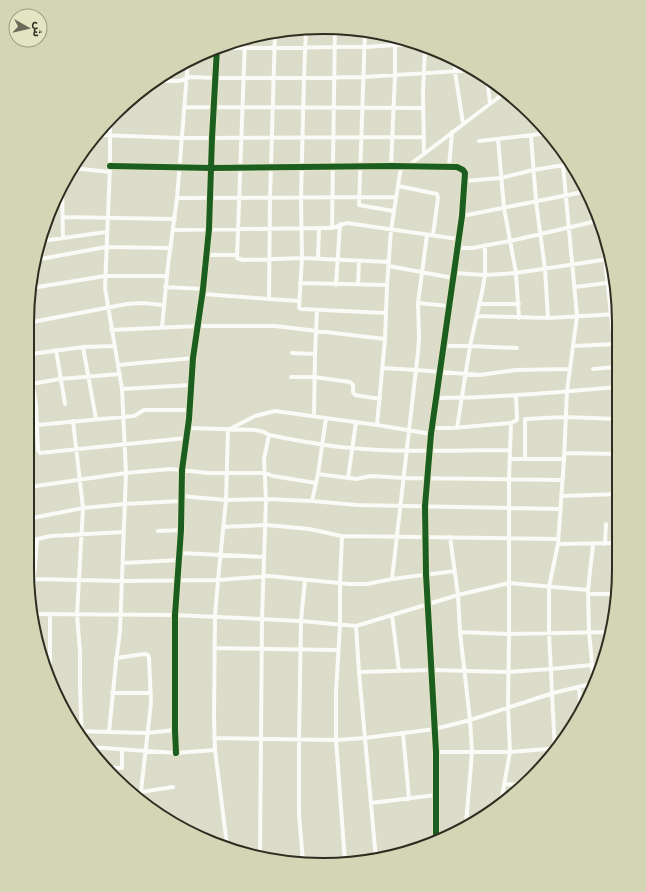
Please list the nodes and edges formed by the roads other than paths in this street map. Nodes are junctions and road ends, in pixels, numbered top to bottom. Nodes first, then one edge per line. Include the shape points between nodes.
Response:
1 (306, 35) edge
2 (335, 35) edge
3 (365, 37) edge
4 (276, 38) edge
5 (245, 45) edge
6 (395, 45) junction
7 (401, 45) edge
8 (335, 46) junction
9 (305, 47) junction
10 (366, 47) junction
11 (234, 48) edge
12 (245, 48) junction
13 (275, 48) junction
14 (425, 52) edge
15 (217, 54) edge
16 (455, 66) edge
17 (187, 68) edge
18 (464, 71) edge
19 (455, 72) junction
20 (424, 74) junction
21 (395, 75) junction
22 (335, 77) junction
23 (364, 77) junction
24 (186, 78) junction
25 (215, 78) junction
26 (244, 78) junction
27 (274, 78) junction
28 (304, 78) junction
29 (166, 80) edge
30 (488, 86) edge
31 (501, 95) edge
32 (490, 103) junction
33 (184, 107) junction
34 (214, 108) junction
35 (244, 108) junction
36 (273, 108) junction
37 (304, 108) junction
38 (334, 108) junction
39 (363, 108) junction
40 (392, 108) junction
41 (423, 108) junction
42 (464, 123) junction
43 (110, 128) edge
44 (452, 132) junction
45 (542, 134) edge
46 (104, 135) edge
47 (110, 135) junction
48 (531, 136) junction
49 (242, 137) junction
50 (362, 137) junction
51 (423, 137) junction
52 (181, 138) junction
53 (212, 138) junction
54 (272, 138) junction
55 (303, 138) junction
56 (333, 138) junction
57 (392, 138) junction
58 (498, 139) junction
59 (479, 141) dead end
60 (424, 154) junction
61 (563, 165) joint
62 (110, 166) junction
63 (391, 166) junction
64 (408, 166) junction
65 (180, 167) junction
66 (302, 167) junction
67 (333, 167) junction
68 (361, 167) junction
69 (401, 167) junction
70 (449, 167) junction
71 (212, 168) junction
72 (242, 168) junction
73 (271, 168) junction
74 (79, 169) edge
75 (533, 170) junction
76 (110, 172) junction
77 (501, 178) junction
78 (465, 181) junction
79 (398, 186) junction
80 (581, 193) edge
81 (566, 196) junction
82 (332, 197) junction
83 (360, 197) junction
84 (396, 197) junction
85 (177, 198) junction
86 (211, 198) junction
87 (240, 198) junction
88 (270, 198) junction
89 (301, 198) junction
90 (62, 199) edge
91 (536, 202) junction
92 (62, 203) joint
93 (504, 208) junction
94 (393, 211) junction
95 (462, 216) junction
96 (62, 217) junction
97 (107, 218) junction
98 (175, 219) junction
99 (594, 222) edge
100 (340, 224) junction
101 (569, 227) junction
102 (238, 228) junction
103 (270, 228) junction
104 (302, 228) junction
105 (319, 228) junction
106 (332, 228) junction
107 (209, 229) junction
108 (173, 230) junction
109 (391, 230) junction
110 (106, 232) junction
111 (427, 234) junction
112 (433, 235) junction
113 (540, 235) junction
114 (63, 237) junction
115 (46, 240) edge
116 (458, 240) junction
117 (510, 242) junction
118 (485, 246) junction
119 (106, 247) junction
120 (171, 248) junction
121 (457, 248) junction
122 (206, 255) junction
123 (237, 255) junction
124 (269, 258) junction
125 (302, 258) junction
126 (42, 259) edge
127 (318, 259) junction
128 (338, 260) junction
129 (605, 260) edge
130 (359, 261) junction
131 (389, 264) junction
132 (573, 265) junction
133 (545, 269) junction
134 (422, 272) junction
135 (607, 272) edge
136 (454, 273) junction
137 (516, 273) junction
138 (485, 275) junction
139 (105, 276) junction
140 (166, 276) junction
141 (453, 278) junction
142 (300, 283) junction
143 (607, 283) junction
144 (336, 284) junction
145 (358, 284) junction
146 (387, 285) junction
147 (36, 287) edge
148 (165, 287) junction
149 (576, 287) junction
150 (203, 292) junction
151 (269, 299) junction
152 (299, 301) junction
153 (418, 303) junction
154 (480, 304) junction
155 (519, 304) junction
156 (163, 305) junction
157 (448, 306) junction
158 (107, 307) junction
159 (317, 310) junction
160 (386, 313) junction
161 (610, 314) junction
162 (477, 316) junction
163 (577, 316) junction
164 (519, 318) junction
165 (548, 318) junction
166 (34, 322) edge
167 (198, 326) junction
168 (612, 326) edge
169 (162, 327) junction
170 (111, 330) junction
171 (316, 330) junction
172 (386, 338) junction
173 (612, 344) edge
174 (115, 346) junction
175 (443, 346) junction
176 (470, 346) junction
177 (574, 346) junction
178 (83, 347) junction
179 (517, 348) dead end
180 (56, 350) junction
181 (292, 353) dead end
182 (34, 354) edge
183 (315, 354) junction
184 (193, 358) junction
185 (118, 365) junction
186 (612, 367) edge
187 (383, 368) junction
188 (569, 368) junction
189 (593, 369) dead end
190 (416, 370) junction
191 (439, 372) junction
192 (120, 374) junction
193 (466, 374) junction
194 (88, 376) junction
195 (291, 377) dead end
196 (314, 377) junction
197 (60, 379) junction
198 (34, 384) edge
199 (190, 385) junction
200 (612, 387) edge
201 (122, 389) junction
202 (567, 391) junction
203 (516, 395) junction
204 (380, 398) junction
205 (436, 398) junction
206 (461, 398) junction
207 (34, 400) edge
208 (65, 404) dead end
209 (189, 410) junction
210 (314, 416) junction
211 (124, 417) junction
212 (565, 417) junction
213 (326, 418) junction
214 (96, 419) junction
215 (525, 419) junction
216 (612, 419) edge
217 (517, 420) junction
218 (73, 421) junction
219 (356, 422) junction
220 (511, 423) junction
221 (37, 425) junction
222 (377, 425) junction
223 (188, 428) junction
224 (432, 428) junction
225 (457, 428) junction
226 (228, 430) junction
227 (410, 430) junction
228 (431, 434) junction
229 (269, 435) junction
230 (186, 438) junction
231 (125, 445) junction
232 (322, 445) junction
233 (352, 448) junction
234 (76, 449) junction
235 (407, 450) junction
236 (430, 450) junction
237 (510, 450) junction
238 (564, 453) junction
239 (612, 454) edge
240 (510, 459) junction
241 (525, 459) junction
242 (564, 459) junction
243 (182, 470) junction
244 (126, 473) junction
245 (265, 473) junction
246 (227, 474) junction
247 (318, 474) junction
248 (348, 478) junction
249 (404, 478) junction
250 (427, 478) junction
251 (80, 479) junction
252 (509, 479) junction
253 (562, 480) junction
254 (316, 482) junction
255 (34, 486) edge
256 (612, 494) edge
257 (562, 496) junction
258 (181, 499) junction
259 (266, 499) junction
260 (226, 500) junction
261 (312, 501) junction
262 (125, 504) junction
263 (401, 505) junction
264 (425, 506) junction
265 (83, 508) junction
266 (509, 508) junction
267 (560, 509) junction
268 (34, 518) edge
269 (606, 524) dead end
270 (266, 525) junction
271 (223, 527) junction
272 (180, 530) junction
273 (158, 531) dead end
274 (124, 532) junction
275 (82, 534) junction
276 (342, 536) junction
277 (397, 537) junction
278 (425, 537) junction
279 (450, 537) junction
280 (509, 538) junction
281 (37, 539) junction
282 (558, 539) junction
283 (34, 540) edge
284 (612, 543) edge
285 (558, 544) junction
286 (593, 544) junction
287 (605, 544) junction
288 (179, 553) junction
289 (220, 555) junction
290 (264, 557) junction
291 (179, 560) junction
292 (123, 563) junction
293 (455, 572) junction
294 (426, 574) junction
295 (34, 575) edge
296 (264, 576) junction
297 (34, 579) edge
298 (392, 579) junction
299 (178, 580) junction
300 (218, 580) junction
301 (305, 580) junction
302 (79, 581) junction
303 (122, 581) junction
304 (509, 583) junction
305 (340, 584) junction
306 (549, 587) junction
307 (588, 592) junction
308 (611, 594) edge
309 (458, 595) junction
310 (428, 604) junction
311 (38, 614) edge
312 (50, 614) junction
313 (121, 614) junction
314 (77, 615) junction
315 (176, 615) junction
316 (392, 615) junction
317 (215, 617) junction
318 (262, 620) junction
319 (301, 622) junction
320 (340, 625) junction
321 (356, 626) junction
322 (460, 632) junction
323 (589, 632) junction
324 (605, 632) edge
325 (549, 633) junction
326 (509, 634) junction
327 (214, 648) junction
328 (262, 649) junction
329 (301, 650) junction
330 (338, 650) junction
331 (116, 658) junction
332 (50, 665) edge
333 (592, 666) junction
334 (595, 666) edge
335 (551, 669) junction
336 (432, 670) junction
337 (465, 670) junction
338 (399, 671) junction
339 (359, 672) junction
340 (508, 672) junction
341 (593, 673) edge
342 (588, 685) edge
343 (579, 687) junction
344 (112, 693) junction
345 (151, 693) junction
346 (553, 693) junction
347 (580, 701) edge
348 (508, 707) junction
349 (470, 720) junction
350 (82, 728) edge
351 (435, 729) junction
352 (175, 730) junction
353 (84, 732) edge
354 (109, 732) junction
355 (147, 733) junction
356 (403, 733) junction
357 (214, 738) junction
358 (365, 738) junction
359 (261, 739) junction
360 (299, 740) junction
361 (336, 740) junction
362 (556, 740) edge
363 (96, 748) edge
364 (548, 749) edge
365 (122, 750) junction
366 (215, 750) junction
367 (145, 751) junction
368 (176, 752) junction
369 (436, 752) junction
370 (472, 752) junction
371 (510, 752) junction
372 (114, 768) edge
373 (505, 784) junction
374 (515, 785) edge
375 (173, 787) dead end
376 (141, 792) joint
377 (503, 795) edge
378 (436, 796) junction
379 (409, 799) junction
380 (371, 803) junction
381 (466, 820) edge
382 (436, 835) edge
383 (227, 842) edge
384 (260, 851) edge
385 (376, 853) edge
386 (302, 857) edge
387 (346, 857) edge

1 - 9 street
2 - 8 street
3 - 10 street
4 - 13 street
5 - 12 street
6 - 7 street
6 - 10 street
6 - 21 street
8 - 9 street
8 - 10 street
8 - 22 street
9 - 13 street
9 - 28 street
10 - 23 street
11 - 12 street
12 - 13 street
12 - 26 street
13 - 27 street
14 - 20 street
15 - 25 street
16 - 19 street
17 - 24 street
18 - 19 street
19 - 20 street
19 - 42 street
20 - 21 street
20 - 41 street
21 - 23 street
21 - 40 street
22 - 23 street
22 - 28 street
22 - 38 street
23 - 39 street
24 - 25 street
24 - 29 street via 179,81
24 - 33 street
25 - 26 street
25 - 34 street
26 - 27 street
26 - 35 street
27 - 28 street
27 - 36 street
28 - 37 street
30 - 32 street
31 - 32 street
32 - 42 street
33 - 34 street
33 - 52 street
34 - 35 street
34 - 53 street
35 - 36 street
35 - 49 street
36 - 37 street
36 - 54 street
37 - 38 street
37 - 55 street
38 - 39 street
38 - 56 street
39 - 40 street
39 - 50 street
40 - 41 street
40 - 57 street
41 - 51 street
42 - 44 street
43 - 47 street
44 - 60 street
44 - 70 street
45 - 48 street
46 - 47 street
47 - 52 street
47 - 62 street
48 - 58 street
48 - 75 street
49 - 53 street
49 - 54 street
49 - 72 street
50 - 56 street
50 - 57 street
50 - 68 street
51 - 57 street
51 - 60 street
52 - 53 street
52 - 65 street
53 - 71 street
54 - 55 street
54 - 73 street
55 - 56 street
55 - 66 street
56 - 67 street
57 - 63 street
58 - 59 street
58 - 77 street
60 - 64 street
61 - 75 street
61 - 81 street
62 - 65 street
62 - 76 street
63 - 68 street
63 - 69 street
64 - 69 street
64 - 70 street
65 - 71 street
65 - 85 street
66 - 67 street
66 - 73 street
66 - 89 street
67 - 68 street
67 - 82 street
68 - 83 street
69 - 79 street
70 - 78 street via 463,170
71 - 72 street
71 - 86 street
72 - 73 street
72 - 87 street
73 - 88 street
74 - 76 street
75 - 77 street
75 - 91 street
76 - 97 street
77 - 78 street
77 - 93 street
78 - 95 street
79 - 84 street
79 - 112 street via 437,194
80 - 81 street
81 - 91 street
81 - 101 street
82 - 83 street
82 - 89 street
82 - 106 street
83 - 84 street
83 - 94 street via 361,206
84 - 94 street
85 - 86 street
85 - 98 street
86 - 87 street
86 - 107 street
87 - 88 street
87 - 102 street
88 - 89 street
88 - 103 street
89 - 104 street
90 - 92 street
91 - 93 street
91 - 113 street
92 - 96 street
93 - 95 street
93 - 117 street
94 - 109 street
95 - 116 street
96 - 97 street
96 - 114 street
97 - 98 street
97 - 110 street
98 - 108 street
99 - 101 street
100 - 106 street
100 - 109 street
100 - 128 street
101 - 113 street
101 - 132 street
102 - 103 street
102 - 107 street
102 - 123 street
103 - 104 street
103 - 124 street
104 - 105 street
104 - 125 street
105 - 106 street
105 - 127 street
107 - 108 street
107 - 122 street
108 - 120 street
109 - 111 street
109 - 131 street
110 - 114 street
110 - 119 street
111 - 112 street
111 - 134 street
112 - 116 street
113 - 117 street
113 - 133 street
114 - 115 street
116 - 121 street
117 - 118 street
117 - 137 street
118 - 121 street
118 - 138 street
119 - 120 street
119 - 126 street
119 - 139 street
120 - 140 street
121 - 136 street
122 - 123 street
122 - 150 street
123 - 124 street via 240,260
124 - 125 street
124 - 151 street
125 - 127 street
125 - 142 street
127 - 128 street
128 - 130 street
128 - 144 street
129 - 132 street
130 - 131 street
130 - 145 street
131 - 134 street
131 - 146 street
132 - 133 street
132 - 149 street
133 - 137 street
133 - 165 street
134 - 141 street
134 - 153 street
135 - 143 street
136 - 138 street
136 - 141 street
137 - 138 street
137 - 155 street
138 - 154 street
139 - 140 street
139 - 147 street
139 - 158 street
140 - 148 street
141 - 157 street
142 - 144 street
142 - 152 street
143 - 149 street
143 - 161 street
144 - 145 street
145 - 146 street
146 - 160 street
148 - 150 street
148 - 156 street
149 - 163 street
150 - 151 street
150 - 167 street
151 - 152 street
152 - 159 street via 301,309
153 - 157 street
153 - 190 street via 419,338
154 - 155 street
154 - 162 street
155 - 164 street
156 - 158 street via 136,303
156 - 169 street
157 - 175 street
158 - 166 street
158 - 170 street
159 - 160 street
159 - 171 street
160 - 172 street
161 - 163 street
161 - 168 street
162 - 164 street
162 - 176 street
163 - 165 street
163 - 177 street
164 - 165 street
167 - 169 street
167 - 171 street via 275,326
167 - 184 street
169 - 170 street
170 - 174 street
171 - 172 street
171 - 183 street
172 - 187 street
173 - 177 street
174 - 178 street
174 - 185 street
175 - 176 street
175 - 191 street
176 - 179 street
176 - 193 street
177 - 188 street
178 - 180 street
178 - 194 street
180 - 182 street
180 - 197 street
181 - 183 street
183 - 196 street
184 - 185 street
184 - 199 street
185 - 192 street
186 - 189 street
187 - 190 street
187 - 204 street
188 - 193 street
188 - 202 street
190 - 191 street
190 - 227 street
191 - 193 street
191 - 205 street
192 - 194 street
192 - 201 street
193 - 206 street
194 - 197 street
194 - 214 street
195 - 196 street
196 - 204 street via 350,382 355,395
196 - 210 street
197 - 198 street
197 - 208 street
199 - 201 street
199 - 209 street
200 - 202 street
201 - 211 street
202 - 203 street
202 - 212 street
203 - 206 street
203 - 217 street
204 - 222 street
205 - 206 street
205 - 224 street
206 - 225 street
207 - 221 street
209 - 211 street via 144,410 136,415
209 - 223 street
210 - 213 street
210 - 226 street via 269,412 254,416
211 - 214 street
211 - 231 street
212 - 215 street
212 - 216 street
212 - 238 street
213 - 219 street
213 - 232 street
214 - 218 street
215 - 217 street
215 - 241 street
217 - 220 street
218 - 221 street
218 - 234 street
219 - 222 street
219 - 233 street
220 - 225 street
220 - 237 street
221 - 234 street via 40,452
222 - 227 street
223 - 226 street
223 - 230 street
224 - 225 street
224 - 228 street
226 - 229 street via 258,430
226 - 246 street
227 - 228 street
227 - 235 street
228 - 236 street
229 - 232 street
229 - 245 street via 264,454
230 - 231 street
230 - 243 street
231 - 234 street
231 - 244 street
232 - 233 street
232 - 247 street
233 - 235 street
233 - 248 street
234 - 251 street
235 - 236 street
235 - 249 street
236 - 237 street
236 - 250 street
237 - 240 street
238 - 239 street
238 - 242 street
240 - 241 street
240 - 252 street
241 - 242 street
242 - 253 street
243 - 244 street
243 - 246 street
243 - 258 street
244 - 251 street
244 - 262 street
245 - 246 street
245 - 254 street
245 - 259 street
246 - 260 street
247 - 248 street
247 - 254 street
248 - 249 street
249 - 250 street
249 - 263 street
250 - 252 street
250 - 264 street
251 - 255 street
251 - 265 street
252 - 253 street
252 - 266 street
253 - 257 street
254 - 261 street
256 - 257 street
257 - 267 street
258 - 260 street
258 - 262 street
258 - 272 street
259 - 260 street
259 - 261 street
259 - 270 street
260 - 271 street
261 - 263 street
262 - 265 street
262 - 274 street
263 - 264 street
263 - 277 street
264 - 266 street
264 - 278 street
265 - 268 street
265 - 275 street
266 - 267 street
266 - 280 street
267 - 282 street
269 - 287 street
270 - 271 street
270 - 276 street via 309,529
270 - 290 street
271 - 289 street
272 - 273 street
272 - 288 street
274 - 275 street
274 - 292 street
275 - 281 street
275 - 302 street
276 - 277 street
276 - 305 street
277 - 278 street
277 - 298 street
278 - 279 street
278 - 294 street
279 - 280 street
279 - 293 street
280 - 282 street
280 - 304 street
281 - 283 street
281 - 295 street
282 - 285 street
284 - 287 street
285 - 286 street
285 - 306 street
286 - 287 street
286 - 307 street
288 - 289 street
288 - 291 street
289 - 290 street
289 - 300 street
290 - 296 street
291 - 292 street
291 - 299 street
292 - 303 street
293 - 294 street
293 - 309 street
294 - 298 street
294 - 310 street
296 - 300 street
296 - 301 street
296 - 318 street
297 - 302 street
298 - 305 street via 367,584
299 - 300 street
299 - 303 street
299 - 315 street
300 - 317 street
301 - 305 street
301 - 319 street
302 - 303 street
302 - 314 street
303 - 313 street
304 - 306 street
304 - 309 street
304 - 326 street
305 - 320 street
306 - 307 street
306 - 325 street
307 - 308 street
307 - 323 street
309 - 310 street
309 - 322 street
310 - 316 street
310 - 336 street
311 - 312 street
312 - 314 street
312 - 332 street
313 - 314 street
313 - 315 street
313 - 331 street
314 - 350 street
315 - 317 street
315 - 352 street
316 - 321 street
316 - 338 street
317 - 318 street
317 - 327 street
318 - 319 street
318 - 328 street
319 - 320 street
319 - 329 street
320 - 321 street
320 - 330 street
321 - 339 street
322 - 326 street
322 - 337 street
323 - 324 street
323 - 325 street
323 - 333 street
325 - 326 street
325 - 335 street
326 - 340 street
327 - 328 street
327 - 357 street
328 - 329 street
328 - 359 street
329 - 330 street
329 - 360 street
330 - 361 street
331 - 344 street
331 - 345 street via 148,655
333 - 334 street
333 - 335 street
333 - 341 street
335 - 340 street
335 - 346 street
336 - 337 street
336 - 338 street
336 - 351 street
337 - 340 street
337 - 349 street
338 - 339 street
339 - 358 street
340 - 348 street
342 - 343 street
343 - 346 street
343 - 347 street
344 - 345 street
344 - 354 street
345 - 355 street
346 - 348 street
346 - 362 street
348 - 349 street
348 - 371 street
349 - 351 street
349 - 370 street
351 - 356 street
351 - 369 street
352 - 355 street
352 - 368 street
353 - 354 street
354 - 355 street
355 - 367 street
356 - 358 street
356 - 379 street
357 - 359 street
357 - 366 street
358 - 361 street
358 - 380 street
359 - 360 street
359 - 384 street
360 - 361 street
360 - 386 street
361 - 387 street
363 - 365 street
364 - 371 street
365 - 367 street
365 - 372 street via 122,768
366 - 368 street
366 - 383 street
367 - 368 street
367 - 376 street
369 - 370 street
369 - 378 street
370 - 371 street
370 - 381 street
371 - 373 street
373 - 374 street
373 - 377 street
375 - 376 street
378 - 379 street
378 - 382 street
379 - 380 street
380 - 385 street

